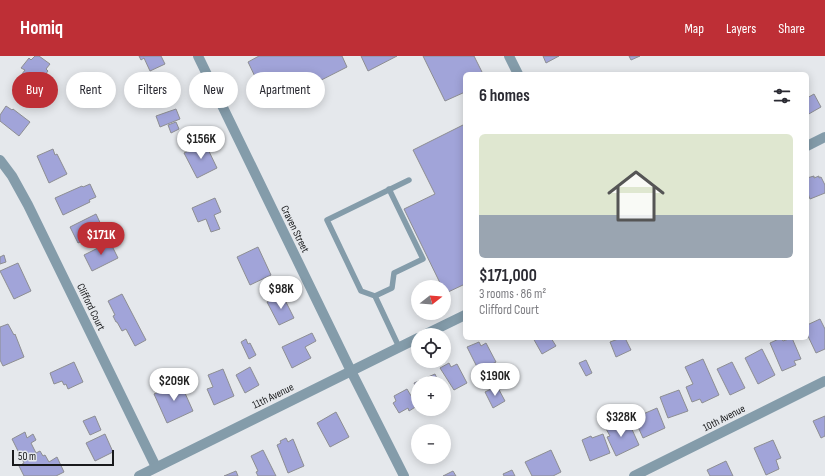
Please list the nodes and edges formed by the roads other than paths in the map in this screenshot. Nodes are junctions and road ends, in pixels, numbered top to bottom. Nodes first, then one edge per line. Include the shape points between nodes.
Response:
1 (198, 56) edge
2 (509, 56) edge
3 (517, 72) edge
4 (825, 137) edge
5 (809, 145) edge
6 (0, 160) edge
7 (409, 180) dead end
8 (390, 189) junction
9 (375, 296) junction
10 (463, 316) edge
11 (438, 328) edge
12 (411, 341) edge
13 (399, 347) junction
14 (351, 371) junction
15 (825, 381) edge
16 (156, 467) junction
17 (138, 476) edge
18 (404, 476) edge
19 (634, 476) edge

1 - 14 street, Craven Street
2 - 3 street
4 - 5 street
6 - 16 street, Clifford Court via 28,205
7 - 8 lane
8 - 9 lane via 423,258 394,273 392,288
8 - 9 lane via 327,220 361,291
9 - 13 lane
10 - 11 street
12 - 13 street, 11th Avenue
13 - 14 street, 11th Avenue
14 - 16 street, 11th Avenue
14 - 18 street, Craven Street
15 - 19 street, 10th Avenue
16 - 17 street, 11th Avenue

